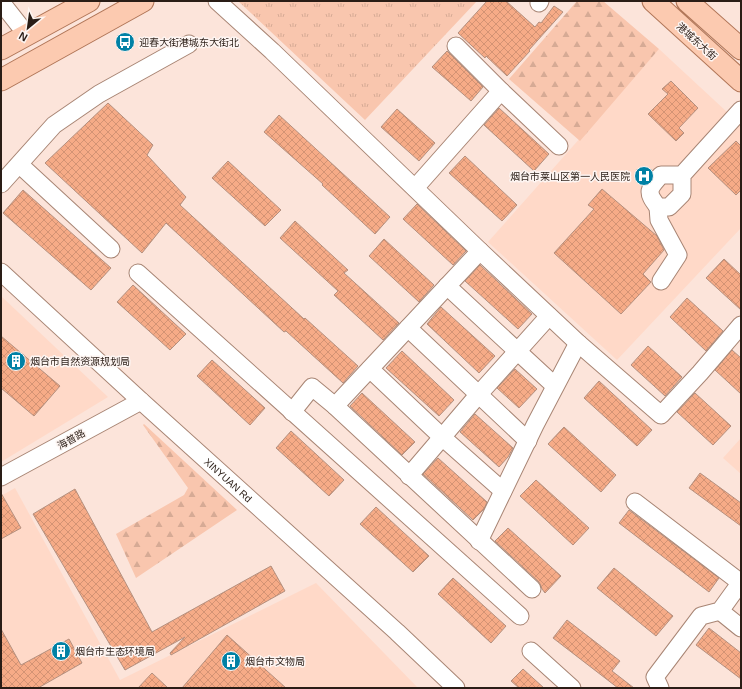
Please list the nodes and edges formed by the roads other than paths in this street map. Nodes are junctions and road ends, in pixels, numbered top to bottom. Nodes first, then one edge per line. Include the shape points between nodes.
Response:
1 (89, 1) edge
2 (143, 1) edge
3 (217, 1) edge
4 (653, 1) edge
5 (688, 1) edge
6 (1, 2) edge
7 (27, 35) junction
8 (190, 44) dead end
9 (456, 46) dead end
10 (1, 49) edge
11 (741, 49) edge
12 (1, 80) edge
13 (741, 81) edge
14 (500, 91) junction
15 (741, 110) edge
16 (559, 146) dead end
17 (20, 165) junction
18 (682, 175) junction
19 (1, 184) edge
20 (415, 188) junction
21 (658, 207) junction
22 (112, 248) dead end
23 (480, 251) junction
24 (1, 272) edge
25 (138, 273) dead end
26 (661, 281) dead end
27 (447, 286) junction
28 (549, 316) junction
29 (741, 325) edge
30 (408, 328) junction
31 (578, 342) junction
32 (517, 352) junction
33 (370, 369) junction
34 (555, 386) junction
35 (479, 394) junction
36 (141, 401) junction
37 (336, 406) junction
38 (292, 412) junction
39 (442, 437) junction
40 (528, 441) junction
41 (409, 476) junction
42 (1, 477) edge
43 (504, 491) junction
44 (635, 502) dead end
45 (479, 541) junction
46 (741, 582) edge
47 (532, 589) dead end
48 (720, 611) junction
49 (520, 616) dead end
50 (741, 628) edge
51 (532, 651) dead end
52 (456, 688) edge
53 (572, 688) edge
54 (660, 688) edge

1 - 7 main road
2 - 12 main road
3 - 20 street
4 - 13 main road, 港城东大街
5 - 11 main road
6 - 7 street
7 - 10 main road
8 - 17 street via 99,94 54,125
9 - 14 street
14 - 16 street
14 - 20 street
15 - 18 street
17 - 19 street
17 - 22 street
18 - 21 street via 682,194 669,207
18 - 21 street via 661,175 654,183 650,190 650,198
20 - 23 street
21 - 26 street via 659,220 678,255
23 - 27 street
23 - 28 street
24 - 36 street, XINYUAN Rd
25 - 38 street
27 - 30 street
27 - 32 street
28 - 31 street
28 - 32 street
29 - 31 street via 661,415
30 - 33 street
30 - 35 street
31 - 34 street
32 - 34 street
32 - 35 street
33 - 37 street
33 - 39 street
34 - 40 street
35 - 39 street
35 - 40 street
36 - 42 street, 海普路
36 - 52 street, XINYUAN Rd
37 - 38 street via 312,387
37 - 41 street
38 - 49 street
39 - 41 street
39 - 43 street
40 - 43 street
41 - 45 street
43 - 45 street
44 - 46 street
45 - 47 street
46 - 48 street
48 - 50 street
48 - 54 street via 701,616 655,677
51 - 53 street

